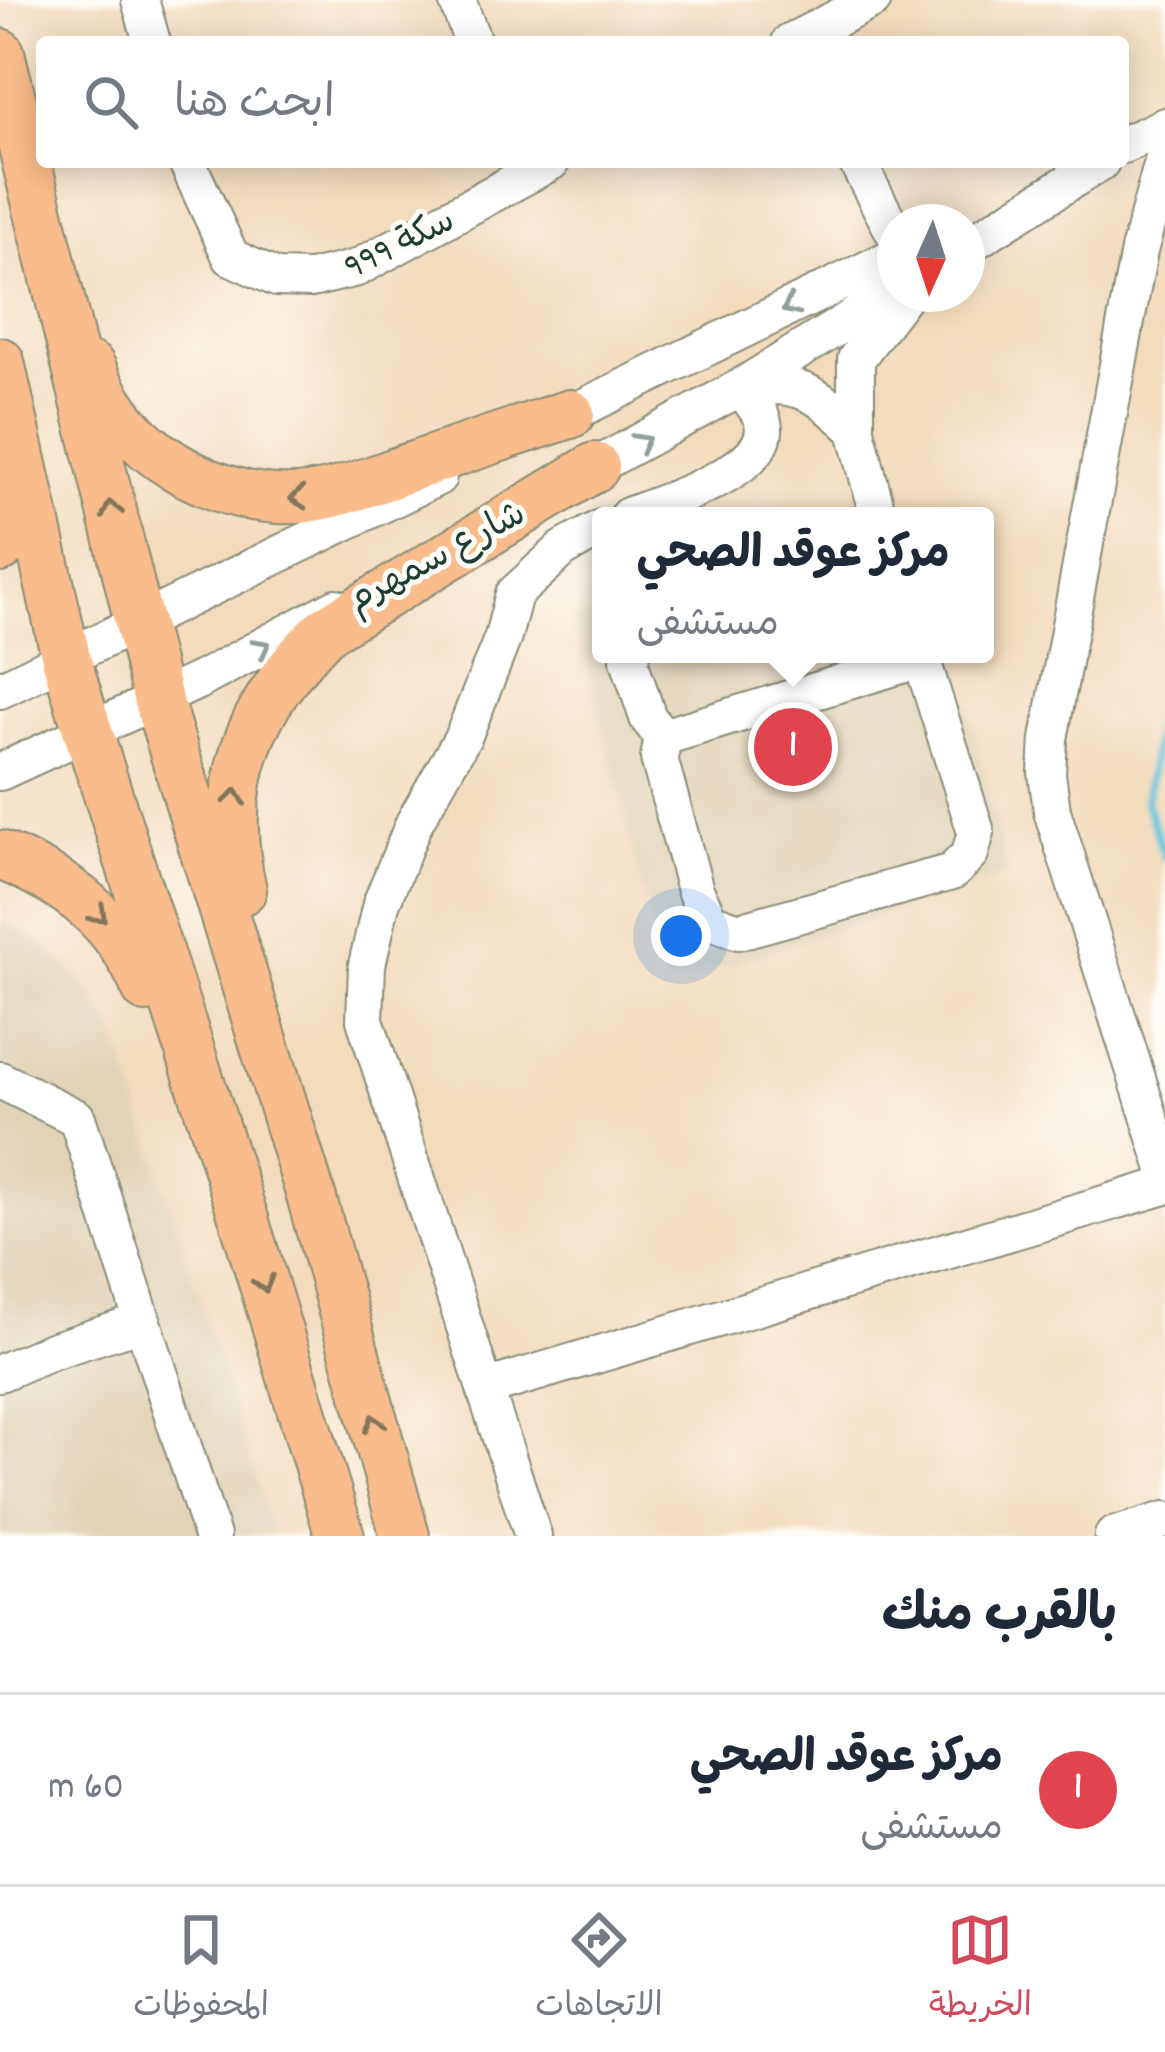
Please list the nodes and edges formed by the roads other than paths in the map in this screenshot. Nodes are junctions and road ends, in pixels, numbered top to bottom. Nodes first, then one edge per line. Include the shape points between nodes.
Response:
1 (140, 0) edge
2 (458, 0) edge
3 (873, 0) edge
4 (150, 36) edge
5 (471, 36) edge
6 (802, 36) edge
7 (0, 53) edge
8 (1149, 141) edge
9 (190, 168) edge
10 (528, 168) edge
11 (860, 168) edge
12 (1076, 168) edge
13 (1091, 168) edge
14 (879, 204) edge
15 (985, 212) edge
16 (45, 235) junction
17 (985, 235) edge
18 (877, 265) edge
19 (877, 302) edge
20 (891, 312) edge
21 (0, 362) edge
22 (741, 387) junction
23 (570, 414) junction
24 (856, 430) junction
25 (0, 449) edge
26 (595, 467) junction
27 (650, 507) edge
28 (876, 507) edge
29 (592, 533) edge
30 (0, 548) edge
31 (138, 623) junction
32 (66, 658) junction
33 (630, 663) edge
34 (901, 663) edge
35 (922, 663) edge
36 (0, 690) edge
37 (158, 700) junction
38 (88, 733) junction
39 (663, 737) junction
40 (0, 772) edge
41 (0, 856) edge
42 (0, 1080) edge
43 (1165, 1166) edge
44 (1165, 1186) edge
45 (312, 1198) junction
46 (244, 1219) junction
47 (143, 1322) junction
48 (0, 1373) edge
49 (484, 1388) junction
50 (1165, 1520) edge
51 (212, 1536) edge
52 (340, 1536) edge
53 (405, 1536) edge
54 (532, 1536) edge
55 (1112, 1536) edge

1 - 4 street
2 - 5 street
3 - 6 street
7 - 16 main road
8 - 43 street via 1139,251 1047,773 1052,811
9 - 10 street, سكة 999 via 231,257 276,278 311,279 357,268
11 - 14 street
12 - 15 street
13 - 17 street
23 -> 16 main road via 329,495 280,500 203,482 135,437 110,405
31 -> 16 main road
18 -> 23 street, شارع سمهرم
19 - 22 street, شارع سمهرم
20 - 24 street via 856,358
21 - 32 main road
22 - 24 street via 815,393
26 -> 22 street, شارع سمهرم
22 - 27 street via 763,420 746,463
23 - 31 street, شارع سمهرم
24 - 28 street
25 - 30 main road
37 -> 26 street, شارع سمهرم
45 -> 26 main road via 232,833 251,729 294,662 326,631
29 - 49 street via 514,594 464,735 405,843 367,965 365,1019
31 - 32 street, شارع سمهرم
31 - 37 main road
32 - 36 street, شارع سمهرم
32 - 38 main road
33 - 39 street
34 - 39 street
35 - 39 street via 976,832 970,854 952,872 739,931 710,921 658,758
37 - 38 street, شارع سمهرم
37 - 45 main road
38 - 40 street, شارع سمهرم
38 - 46 main road
41 -> 46 main road via 82,898 133,956
42 - 47 street via 77,1118
44 - 49 street
53 -> 45 main road
46 -> 52 main road
47 - 48 street
47 - 51 street
49 - 54 street
50 - 55 street

